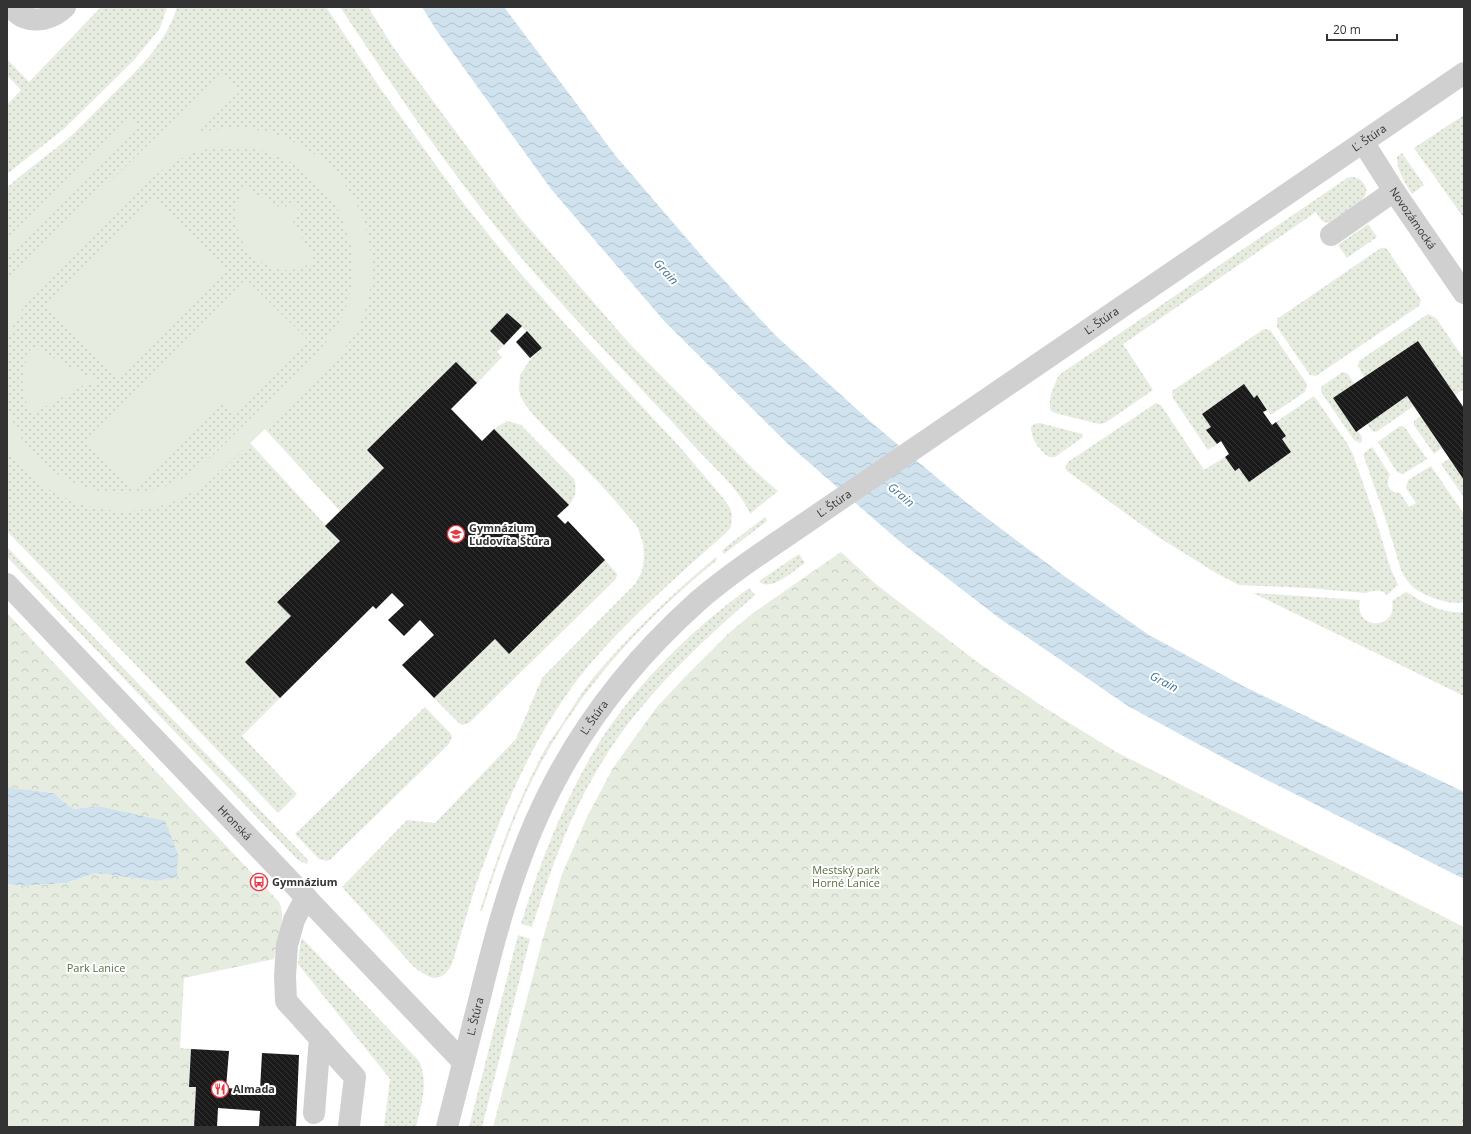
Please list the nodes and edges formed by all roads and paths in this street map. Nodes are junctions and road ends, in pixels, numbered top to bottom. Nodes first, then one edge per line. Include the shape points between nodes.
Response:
1 (11, 7) edge
2 (65, 7) edge
3 (1464, 74) edge
4 (1363, 142) junction
5 (1394, 191) junction
6 (1331, 235) dead end
7 (1464, 293) edge
8 (7, 584) edge
9 (306, 897) junction
10 (320, 1038) junction
11 (463, 1062) junction
12 (314, 1113) dead end
13 (349, 1126) edge
14 (447, 1127) edge

1 - 2 street via 20,16 41,21
3 - 4 street, Ľ. Štúra
4 - 5 street, Novozámocká
4 - 11 street, Ľ. Štúra via 785,537 697,602 666,632 622,680 580,737 554,782 509,892
5 - 6 street
5 - 7 street, Novozámocká
8 - 9 street, Hronská
9 - 10 street via 294,920 287,945 286,1001
9 - 11 street, Hronská
10 - 12 street
10 - 13 street via 355,1077
11 - 14 street, Ľ. Štúra

